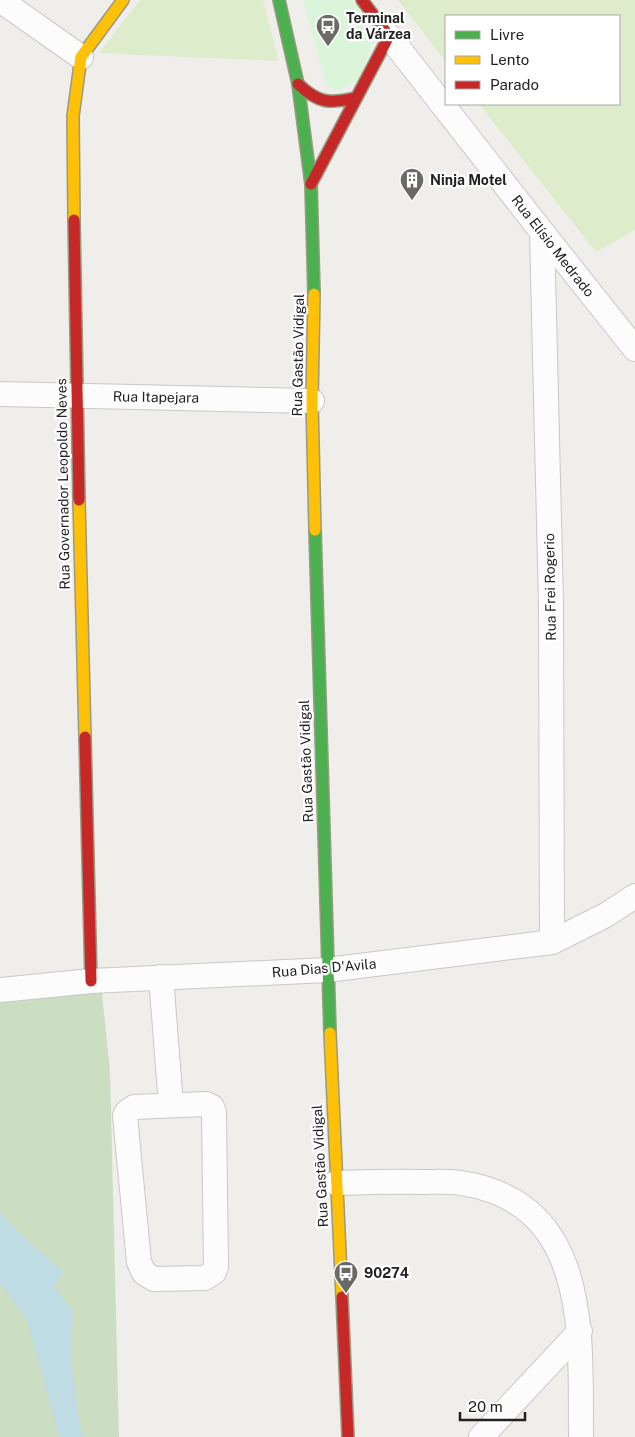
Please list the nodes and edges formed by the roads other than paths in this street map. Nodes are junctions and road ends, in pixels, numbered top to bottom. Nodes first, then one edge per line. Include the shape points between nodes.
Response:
1 (0, 0) edge
2 (123, 0) edge
3 (279, 0) edge
4 (362, 0) edge
5 (389, 36) junction
6 (81, 57) junction
7 (298, 84) junction
8 (354, 98) junction
9 (311, 184) junction
10 (542, 232) junction
11 (635, 349) edge
12 (0, 394) edge
13 (76, 396) junction
14 (312, 401) junction
15 (635, 896) edge
16 (552, 942) junction
17 (327, 970) junction
18 (161, 977) junction
19 (91, 981) junction
20 (0, 990) edge
21 (172, 1105) junction
22 (336, 1183) junction
23 (580, 1330) junction
24 (348, 1437) edge
25 (480, 1437) edge
26 (582, 1437) edge

1 - 6 street
2 - 6 street, Rua Governador Leopoldo Neves
3 - 7 street, Rua Gastão Vidigal
4 - 5 street, Rua Elísio Medrado
5 - 8 street
5 - 10 street, Rua Elísio Medrado
6 - 13 street, Rua Governador Leopoldo Neves via 73,116
7 - 8 street via 312,97 322,101
7 - 9 street, Rua Gastão Vidigal
8 - 9 street
9 - 14 street, Rua Gastão Vidigal via 314,282
10 - 11 street, Rua Elísio Medrado
10 - 16 street, Rua Frei Rogerio via 551,604
12 - 13 street, Rua Itapejara
13 - 14 street, Rua Itapejara
13 - 19 street, Rua Governador Leopoldo Neves
14 - 17 street, Rua Gastão Vidigal
15 - 16 street, Rua Dias D'Avila via 606,915
16 - 17 street, Rua Dias D'Avila
17 - 18 street, Rua Dias D'Avila
17 - 22 street, Rua Gastão Vidigal
18 - 19 street, Rua Dias D'Avila
18 - 21 street
19 - 20 street, Rua Dias D'Avila
21 - 21 street via 134,1107 124,1120 139,1262 144,1274 154,1279 205,1278 214,1272 217,1262 214,1112 206,1104
22 - 23 street via 462,1183 509,1198 528,1211 554,1243 572,1284
22 - 24 street, Rua Gastão Vidigal
23 - 25 street
23 - 26 street

